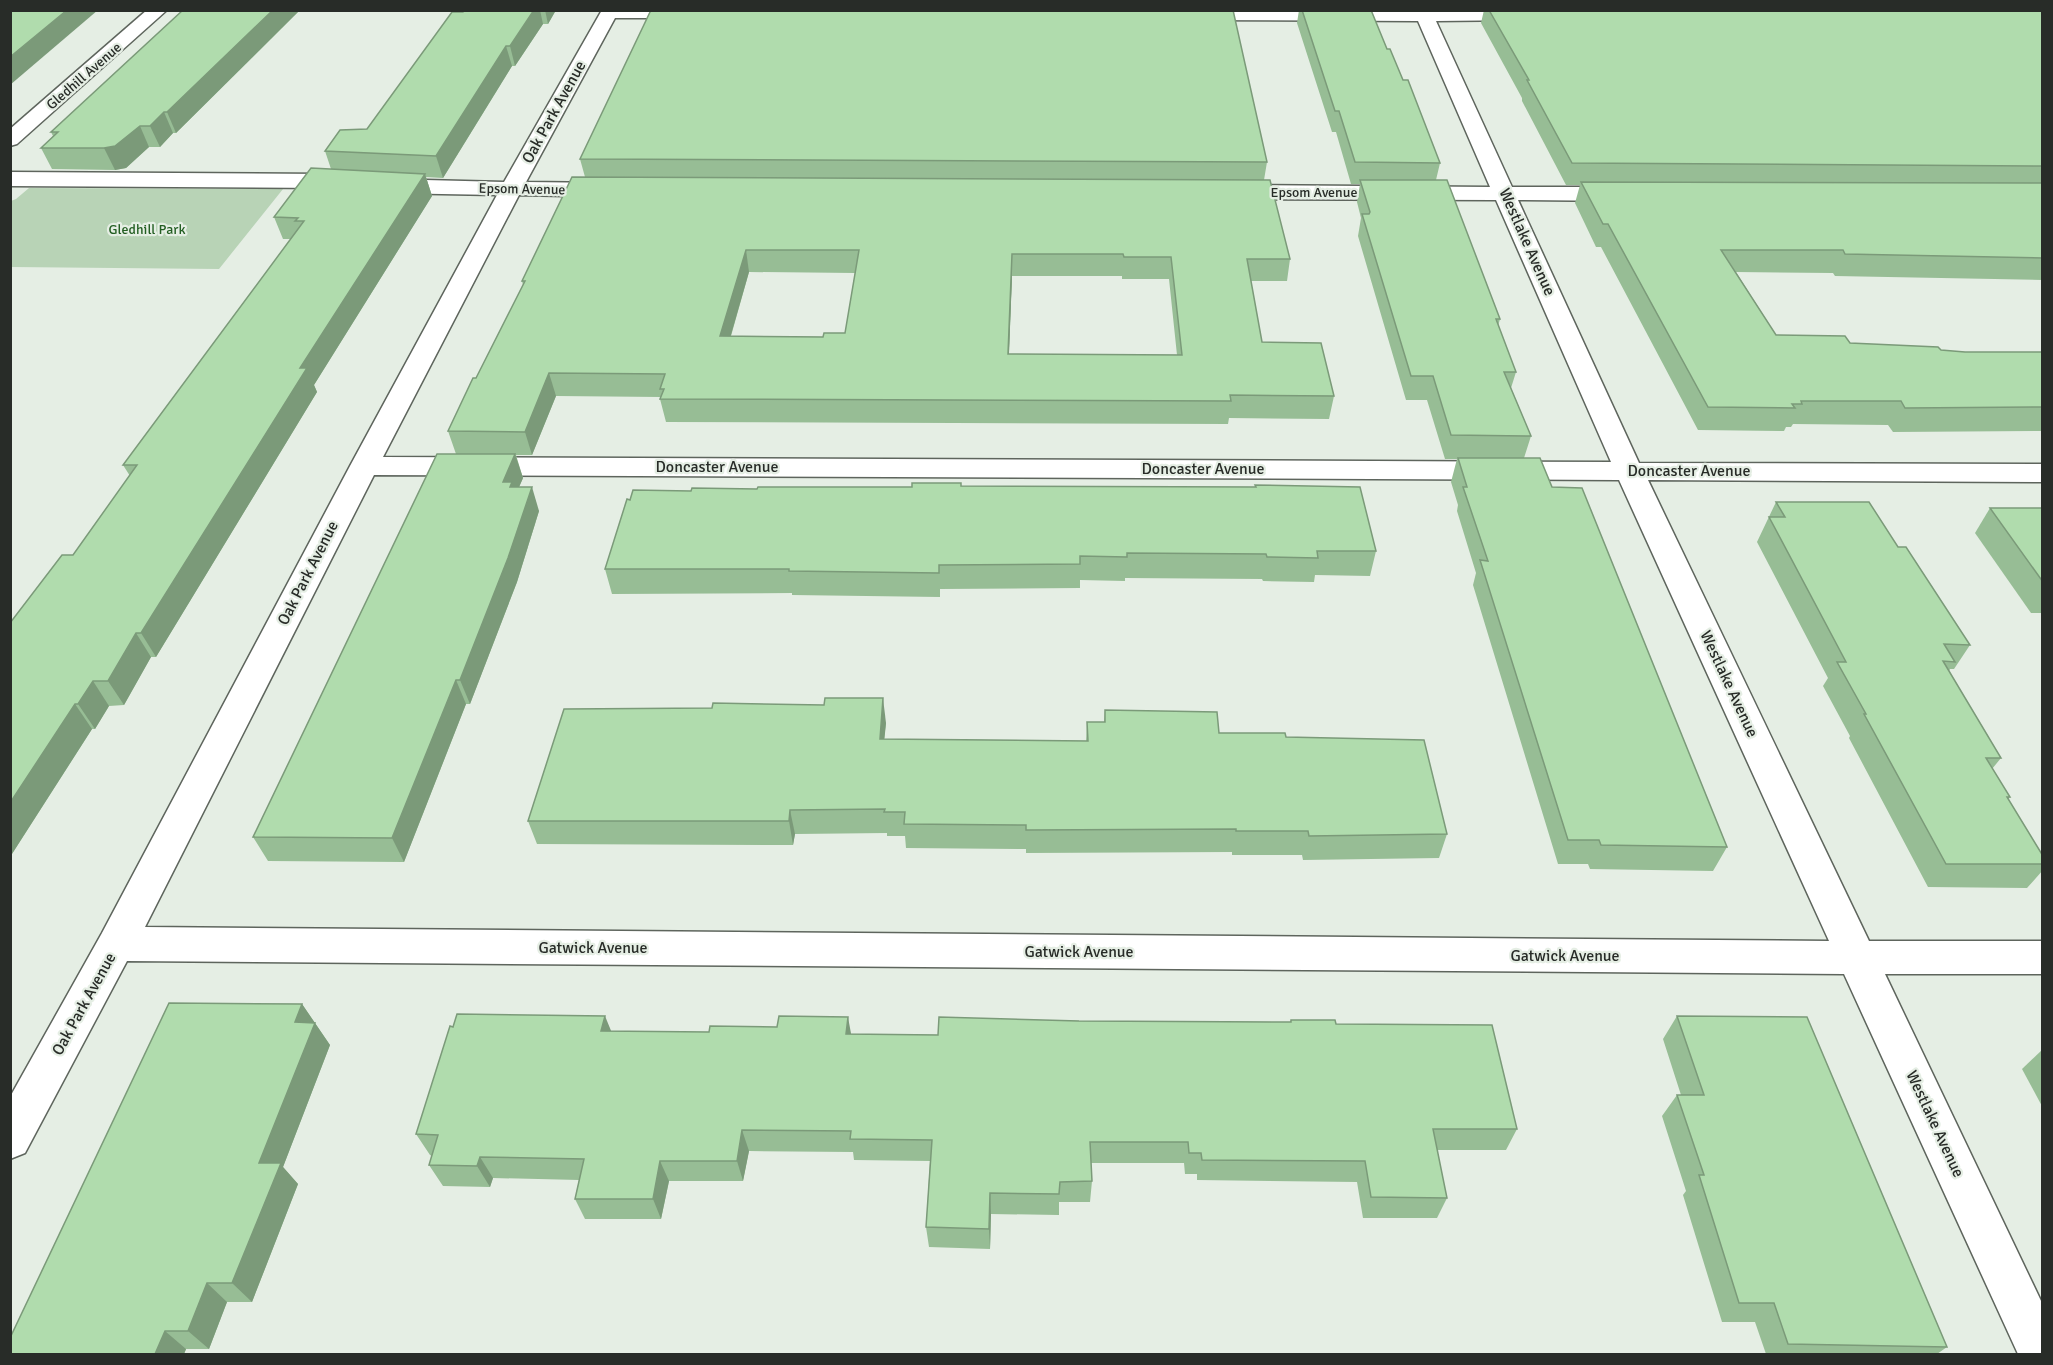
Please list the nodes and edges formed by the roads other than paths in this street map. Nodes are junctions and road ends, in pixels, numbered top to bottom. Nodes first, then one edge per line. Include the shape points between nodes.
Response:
1 (158, 10) edge
2 (611, 12) edge
3 (708, 13) edge
4 (1423, 13) edge
5 (1175, 15) edge
6 (1544, 16) edge
7 (10, 140) edge
8 (10, 179) edge
9 (512, 189) junction
10 (628, 190) edge
11 (1202, 192) edge
12 (1505, 193) junction
13 (1651, 194) edge
14 (364, 466) junction
15 (1629, 471) junction
16 (2043, 473) edge
17 (116, 945) junction
18 (2043, 957) edge
19 (1858, 958) junction
20 (10, 1139) edge
21 (2042, 1354) edge

1 - 7 street, Gledhill Avenue
2 - 3 street
2 - 9 street, Oak Park Avenue
4 - 5 street
4 - 6 street
4 - 12 street, Westlake Avenue
8 - 9 street, Epsom Avenue via 325,181
9 - 10 street, Epsom Avenue
9 - 14 street, Oak Park Avenue
11 - 12 street, Epsom Avenue
12 - 13 street, Epsom Avenue
12 - 15 street, Westlake Avenue
14 - 15 street, Doncaster Avenue
14 - 17 street, Oak Park Avenue
15 - 16 street, Doncaster Avenue
15 - 19 street, Westlake Avenue
17 - 19 street, Gatwick Avenue via 156,942
17 - 20 street, Oak Park Avenue
18 - 19 street, Gatwick Avenue
19 - 21 street, Westlake Avenue

